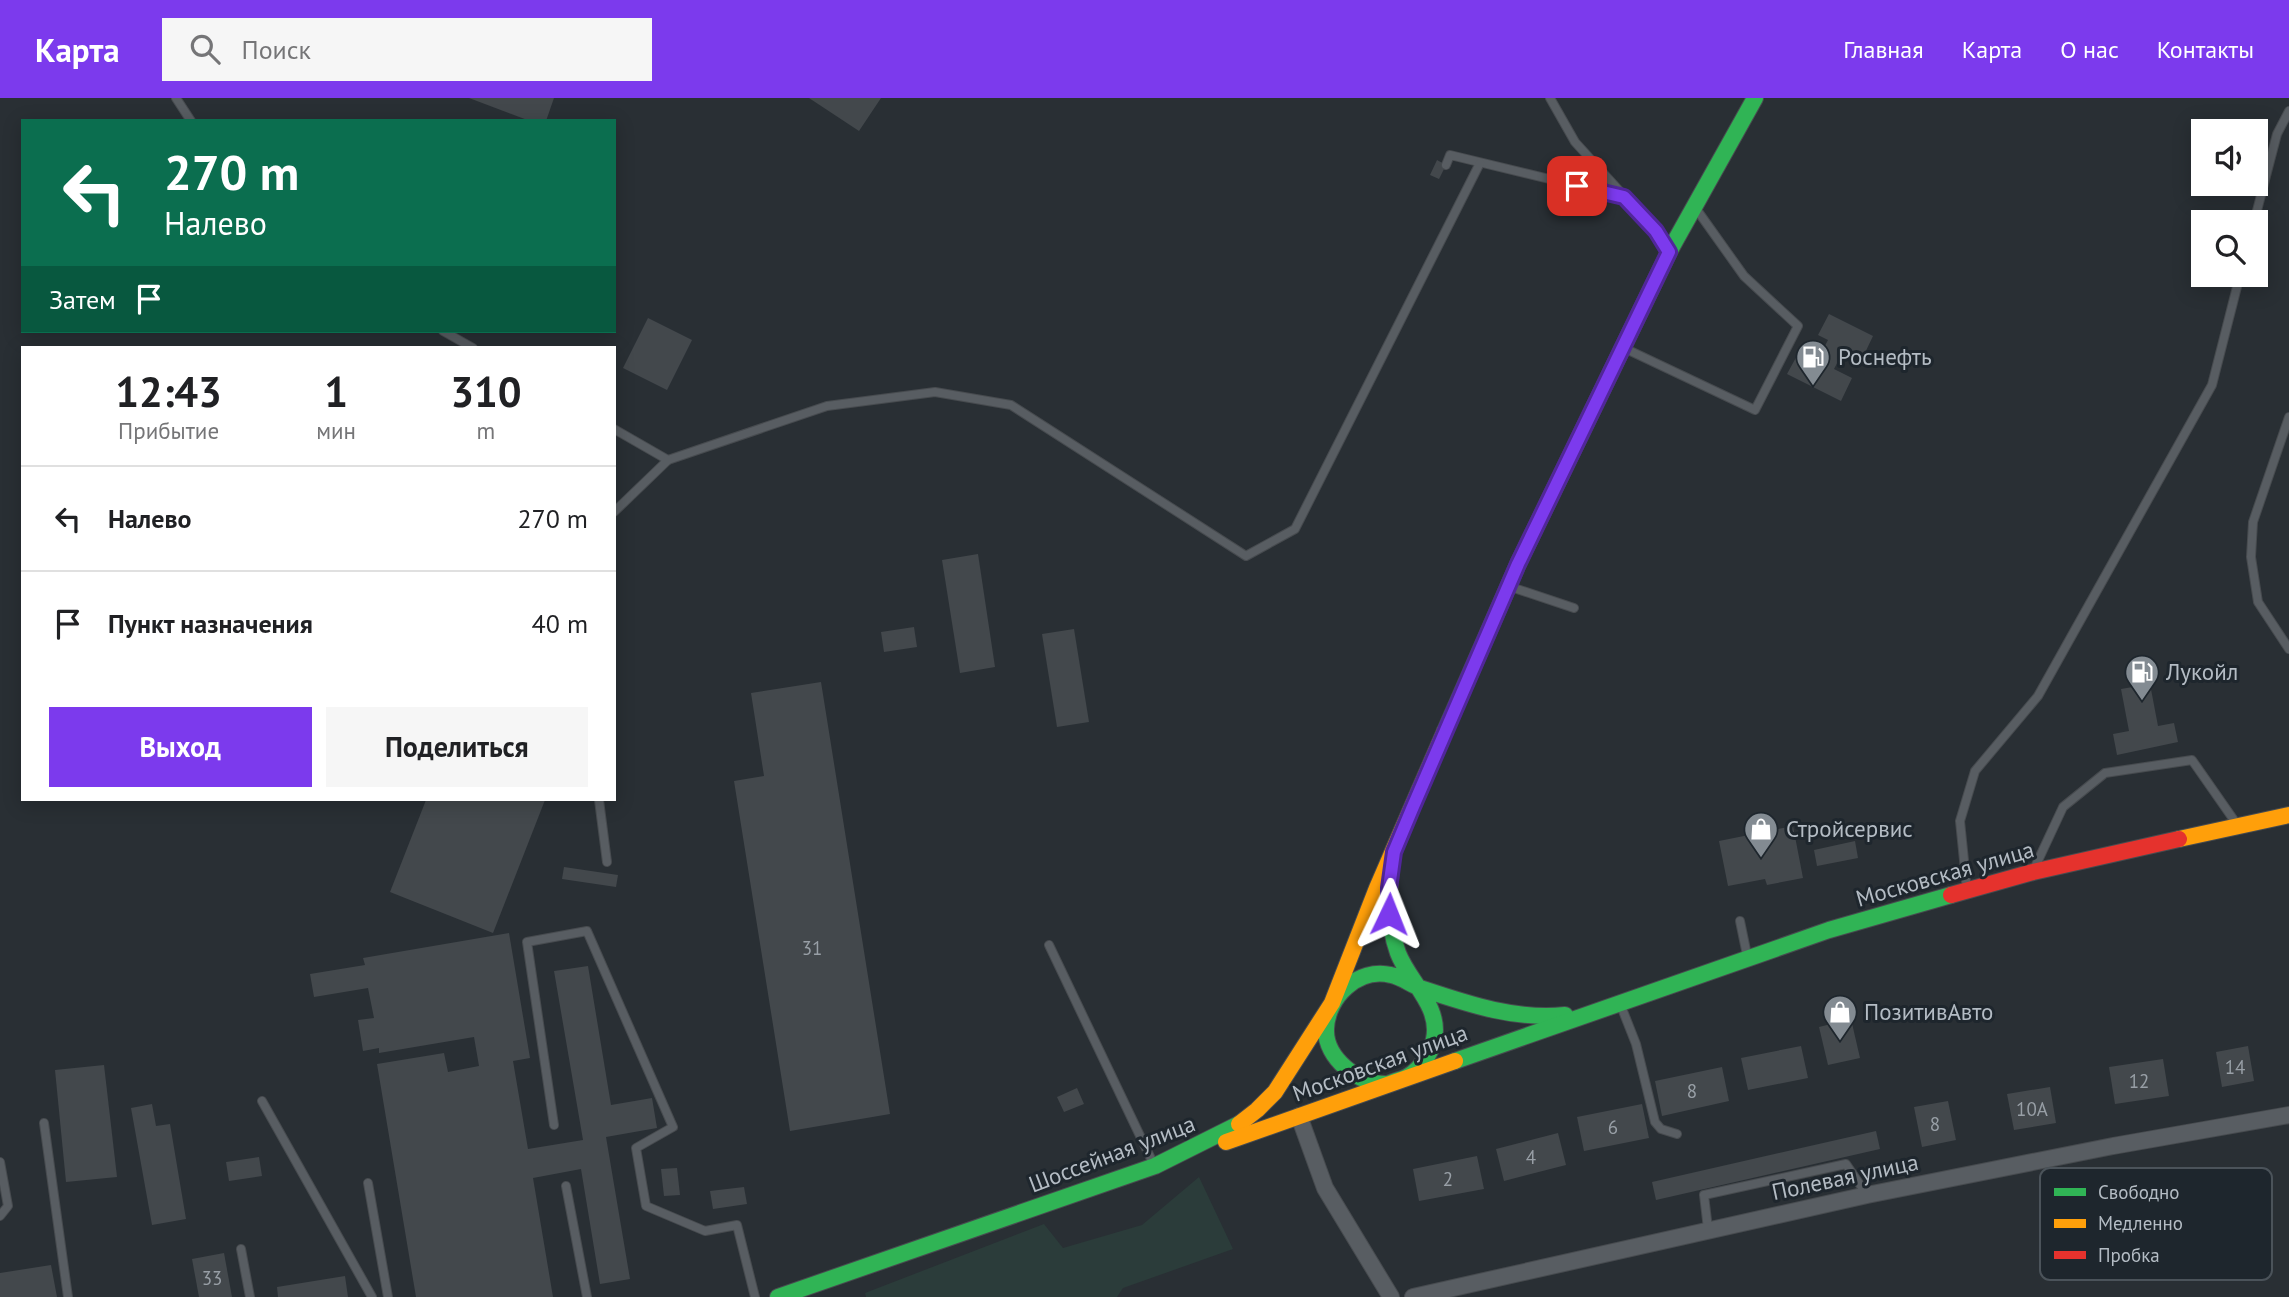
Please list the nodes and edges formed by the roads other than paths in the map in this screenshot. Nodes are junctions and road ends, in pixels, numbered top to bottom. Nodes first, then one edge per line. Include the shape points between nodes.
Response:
1 (176, 98) edge
2 (1550, 98) edge
3 (1755, 98) edge
4 (2289, 111) edge
5 (190, 119) edge
6 (1480, 163) junction
7 (1446, 165) dead end
8 (1624, 197) junction
9 (1695, 206) junction
10 (2257, 210) edge
11 (1669, 252) junction
12 (2237, 287) edge
13 (447, 333) edge
14 (469, 346) edge
15 (1622, 347) junction
16 (2289, 417) edge
17 (616, 430) edge
18 (668, 460) junction
19 (616, 510) edge
20 (1508, 587) junction
21 (1574, 608) dead end
22 (2289, 649) edge
23 (599, 801) edge
24 (2289, 815) edge
25 (2237, 826) junction
26 (1394, 852) junction
27 (607, 862) dead end
28 (2033, 872) junction
29 (1968, 890) junction
30 (1740, 921) dead end
31 (1049, 945) dead end
32 (1747, 958) junction
33 (1417, 987) junction
34 (1332, 1003) junction
35 (1620, 1003) junction
36 (1398, 1080) junction
37 (262, 1101) dead end
38 (2289, 1115) edge
39 (1299, 1116) junction
40 (44, 1123) dead end
41 (554, 1125) dead end
42 (1677, 1134) dead end
43 (0, 1162) edge
44 (1155, 1166) junction
45 (368, 1183) dead end
46 (566, 1186) dead end
47 (1867, 1195) junction
48 (0, 1216) edge
49 (1708, 1229) junction
50 (241, 1249) dead end
51 (68, 1297) edge
52 (250, 1297) edge
53 (372, 1297) edge
54 (388, 1297) edge
55 (587, 1297) edge
56 (755, 1297) edge
57 (778, 1297) edge
58 (1391, 1297) edge
59 (1413, 1297) edge

1 - 5 lane
2 - 8 lane via 1575,142
3 - 9 main road, Шоссейная улица
4 - 10 lane via 2277,134
6 - 7 lane via 1450,155
6 - 8 lane
6 - 18 lane via 1295,529 1246,556 1011,405 935,392 828,406
8 - 11 lane
9 - 11 main road, Шоссейная улица
9 - 15 lane via 1744,276 1798,326 1755,410
11 - 15 main road, Шоссейная улица
12 - 29 lane via 2212,385 2038,696 1975,771 1960,821
13 - 14 lane
15 - 20 main road, Шоссейная улица
16 - 22 lane via 2252,522 2251,557 2258,602
17 - 18 lane
18 - 19 lane
20 - 21 lane
20 - 26 main road, Шоссейная улица
23 - 27 lane
24 - 25 main road, Московская улица
25 - 28 main road, Московская улица
25 - 28 lane via 2192,760 2105,774 2063,807
26 - 33 main road, Шоссейная улица via 1389,888 1392,932
26 - 34 main road, Шоссейная улица
28 - 29 main road, Московская улица
29 - 32 main road, Московская улица
30 - 32 lane
31 - 44 lane
32 - 35 main road, Московская улица
33 - 34 main road, Московская улица via 1400,977 1373,974 1349,984
33 - 35 main road, Московская улица via 1479,1008 1529,1016 1557,1016
33 - 36 main road via 1432,1008 1436,1035 1426,1060
34 - 36 main road via 1326,1032 1335,1059 1356,1077 1370,1082
34 - 44 main road, Шоссейная улица via 1275,1092 1257,1110 1214,1139
35 - 36 main road, Московская улица
35 - 42 lane via 1636,1044 1655,1122
36 - 39 main road, Московская улица
37 - 53 lane
38 - 47 street, Полевая улица
39 - 44 main road, Московская улица
39 - 58 street via 1325,1188
40 - 51 lane
41 - 56 lane via 527,942 587,931 673,1128 636,1148 646,1206 705,1231 737,1225
43 - 48 lane via 8,1206
44 - 57 main road, Шоссейная улица
45 - 54 lane
46 - 55 lane
47 - 49 street, Полевая улица
47 - 49 lane via 1846,1164 1704,1195
49 - 59 street, Полевая улица
50 - 52 lane

